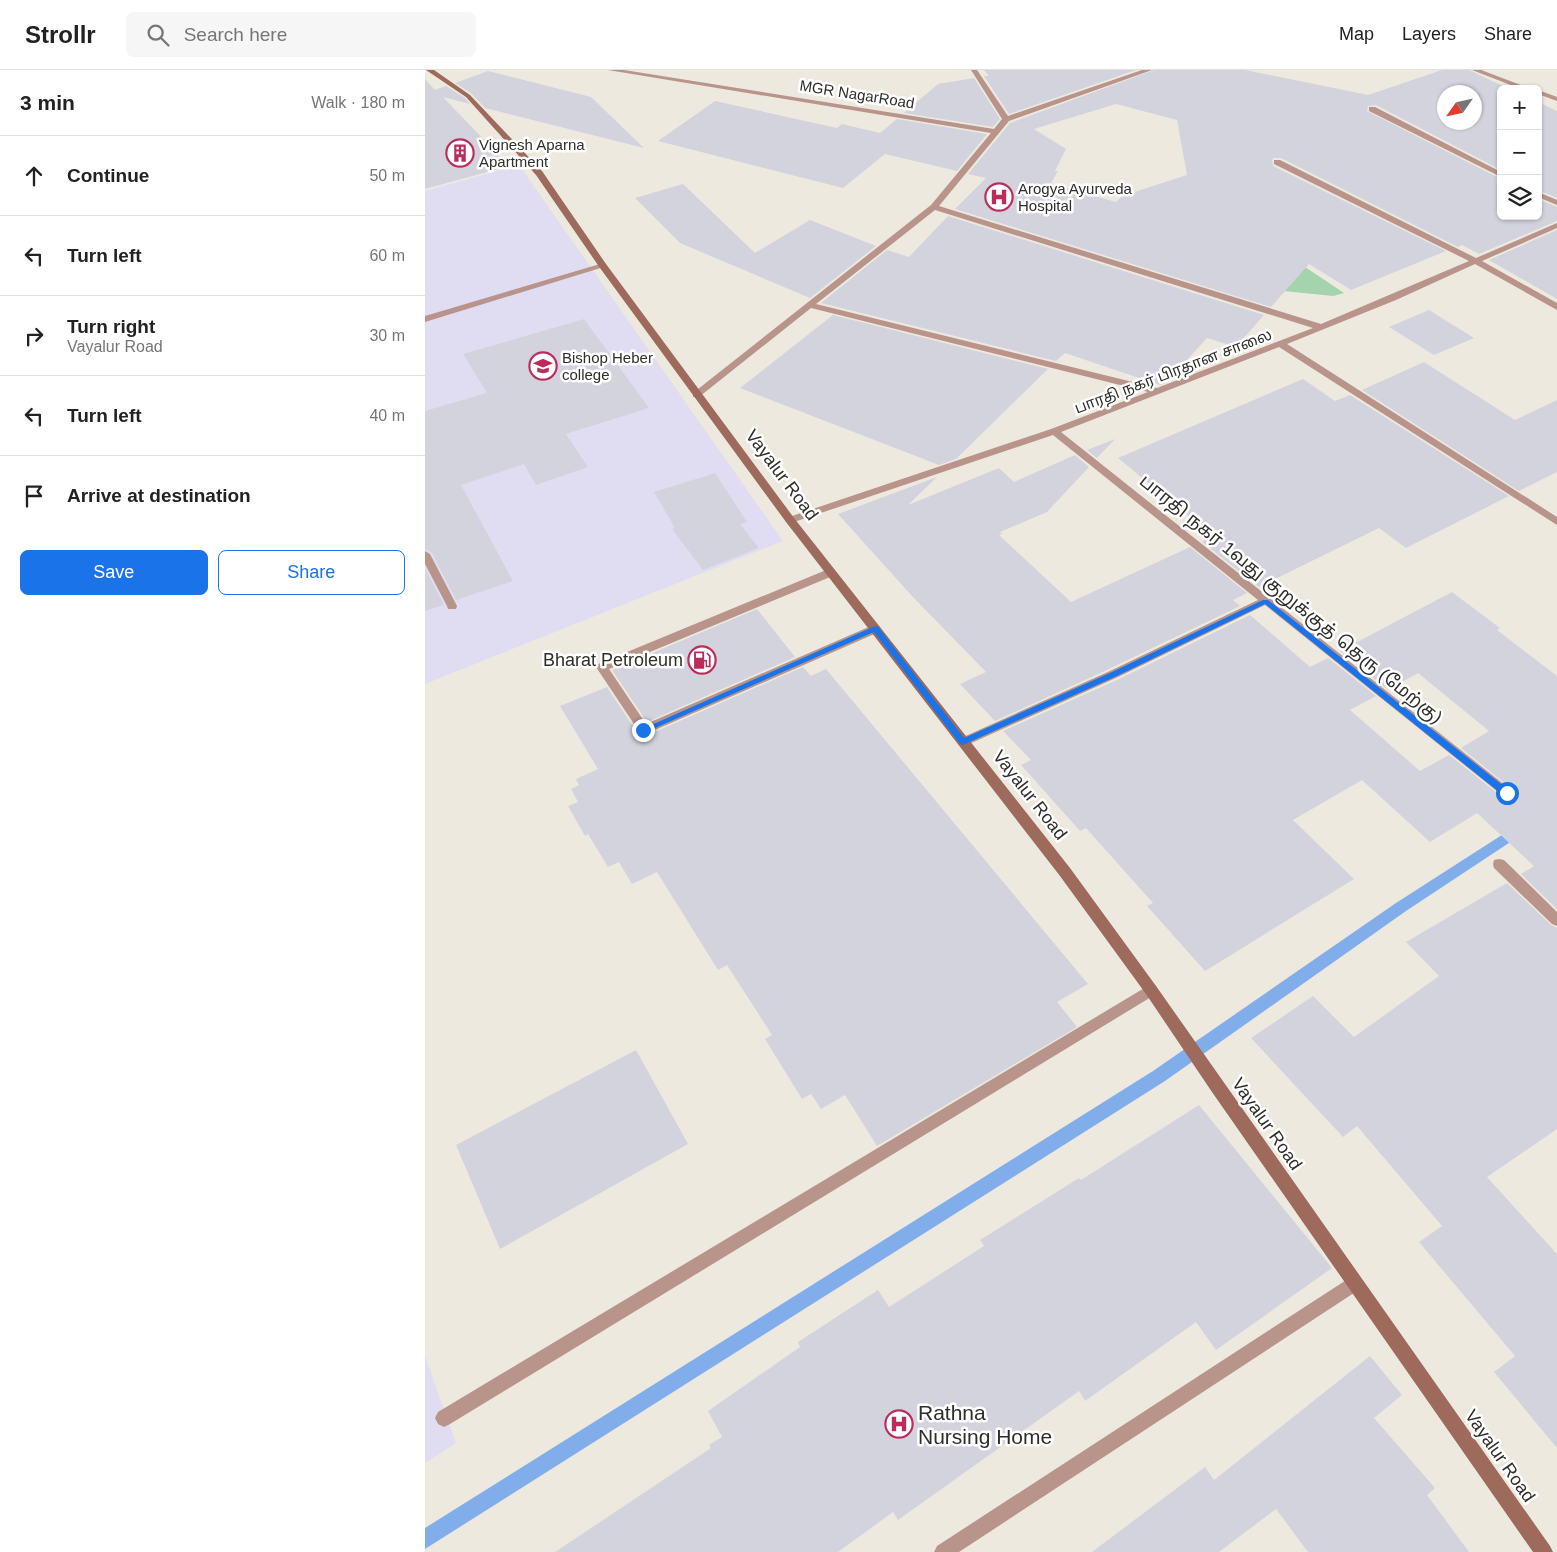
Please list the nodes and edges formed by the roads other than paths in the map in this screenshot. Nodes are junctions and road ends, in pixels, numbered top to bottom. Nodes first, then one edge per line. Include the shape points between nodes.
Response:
1 (429, 70) edge
2 (611, 70) edge
3 (975, 70) edge
4 (1149, 70) edge
5 (1475, 70) edge
6 (1517, 85) edge
7 (1542, 93) edge
8 (1557, 99) edge
9 (1373, 109) dead end
10 (1006, 120) junction
11 (995, 131) junction
12 (1277, 162) dead end
13 (1497, 172) edge
14 (1542, 196) edge
15 (1557, 203) edge
16 (934, 207) junction
17 (1557, 225) edge
18 (1475, 262) junction
19 (603, 266) junction
20 (809, 305) junction
21 (1557, 307) edge
22 (425, 319) edge
23 (1320, 327) junction
24 (1280, 344) junction
25 (1157, 391) junction
26 (696, 395) junction
27 (1054, 431) junction
28 (790, 520) junction
29 (1557, 522) edge
30 (425, 554) edge
31 (831, 572) junction
32 (1265, 601) junction
33 (452, 606) dead end
34 (875, 629) junction
35 (963, 742) junction
36 (1507, 793) dead end
37 (1499, 864) dead end
38 (1557, 920) edge
39 (1151, 990) junction
40 (1354, 1283) junction
41 (444, 1418) dead end
42 (943, 1552) edge
43 (1544, 1552) edge

1 - 19 main road, Vayalur Road via 467,96 539,174
2 - 11 street, MGR NagarRoad
3 - 10 street
4 - 10 street
5 - 6 street
7 - 8 street
9 - 13 street
10 - 11 street
11 - 16 street
12 - 18 street
14 - 15 street
16 - 20 street
16 - 23 street
17 - 18 street, பாரதி நகர் பிரதான சாலை
18 - 21 street
18 - 23 street, பாரதி நகர் பிரதான சாலை
19 - 22 street
19 - 26 main road, Vayalur Road
20 - 25 street
20 - 26 street
23 - 24 street, பாரதி நகர் பிரதான சாலை
24 - 25 street, பாரதி நகர் பிரதான சாலை
24 - 29 street
25 - 27 street, பாரதி நகர் பிரதான சாலை
26 - 28 main road, Vayalur Road
27 - 28 street, பாரதி நகர் பிரதான சாலை
27 - 32 street, பாரதி நகர் 1வது குறுக்குத் தெரு (மேற்கு)
28 - 31 main road, Vayalur Road
30 - 33 street
31 - 34 main road, Vayalur Road
31 - 34 street via 602,667 643,730
32 - 35 street
32 - 36 street, பாரதி நகர் 1வது குறுக்குத் தெரு (மேற்கு)
34 - 35 main road, Vayalur Road
35 - 39 main road, Vayalur Road via 1065,872
37 - 38 street
39 - 40 main road, Vayalur Road
39 - 41 street
40 - 42 street
40 - 43 main road, Vayalur Road

